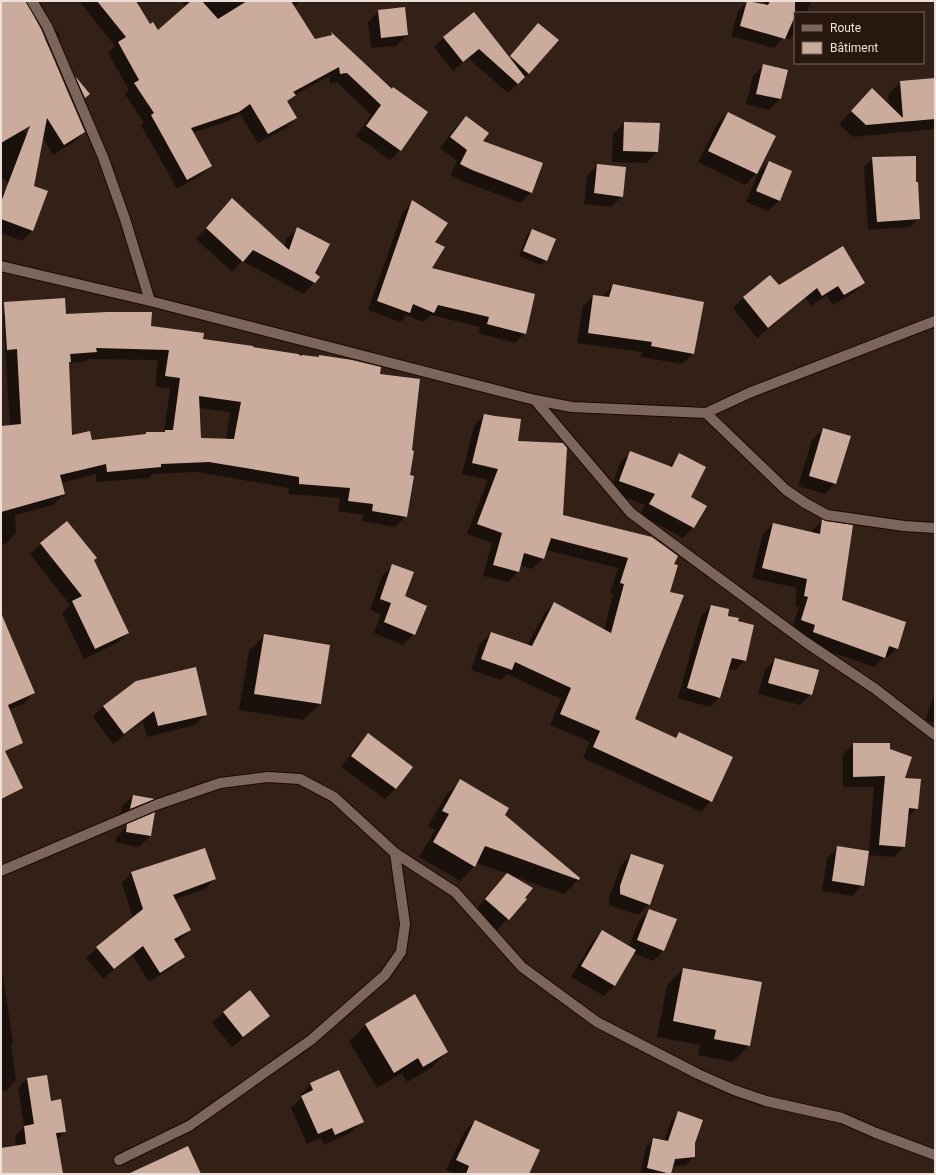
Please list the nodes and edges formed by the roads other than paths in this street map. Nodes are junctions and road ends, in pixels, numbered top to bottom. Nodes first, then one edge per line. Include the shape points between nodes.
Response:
1 (32, 1) edge
2 (1, 266) edge
3 (150, 301) junction
4 (935, 321) edge
5 (535, 400) junction
6 (706, 413) junction
7 (935, 528) edge
8 (935, 735) edge
9 (395, 853) junction
10 (1, 871) edge
11 (935, 1154) edge
12 (119, 1160) dead end

1 - 3 street via 47,26 103,157
2 - 3 street
3 - 5 street
4 - 6 street via 756,390
5 - 6 street via 572,407
5 - 8 street via 631,513 804,642 874,688
6 - 7 street via 786,490 827,515
9 - 10 street via 334,797 300,779 268,777 220,783 156,805
9 - 11 street via 456,892 522,966 597,1022 734,1090 766,1101 842,1118
9 - 12 street via 405,924 401,952 385,975 311,1040 190,1126

